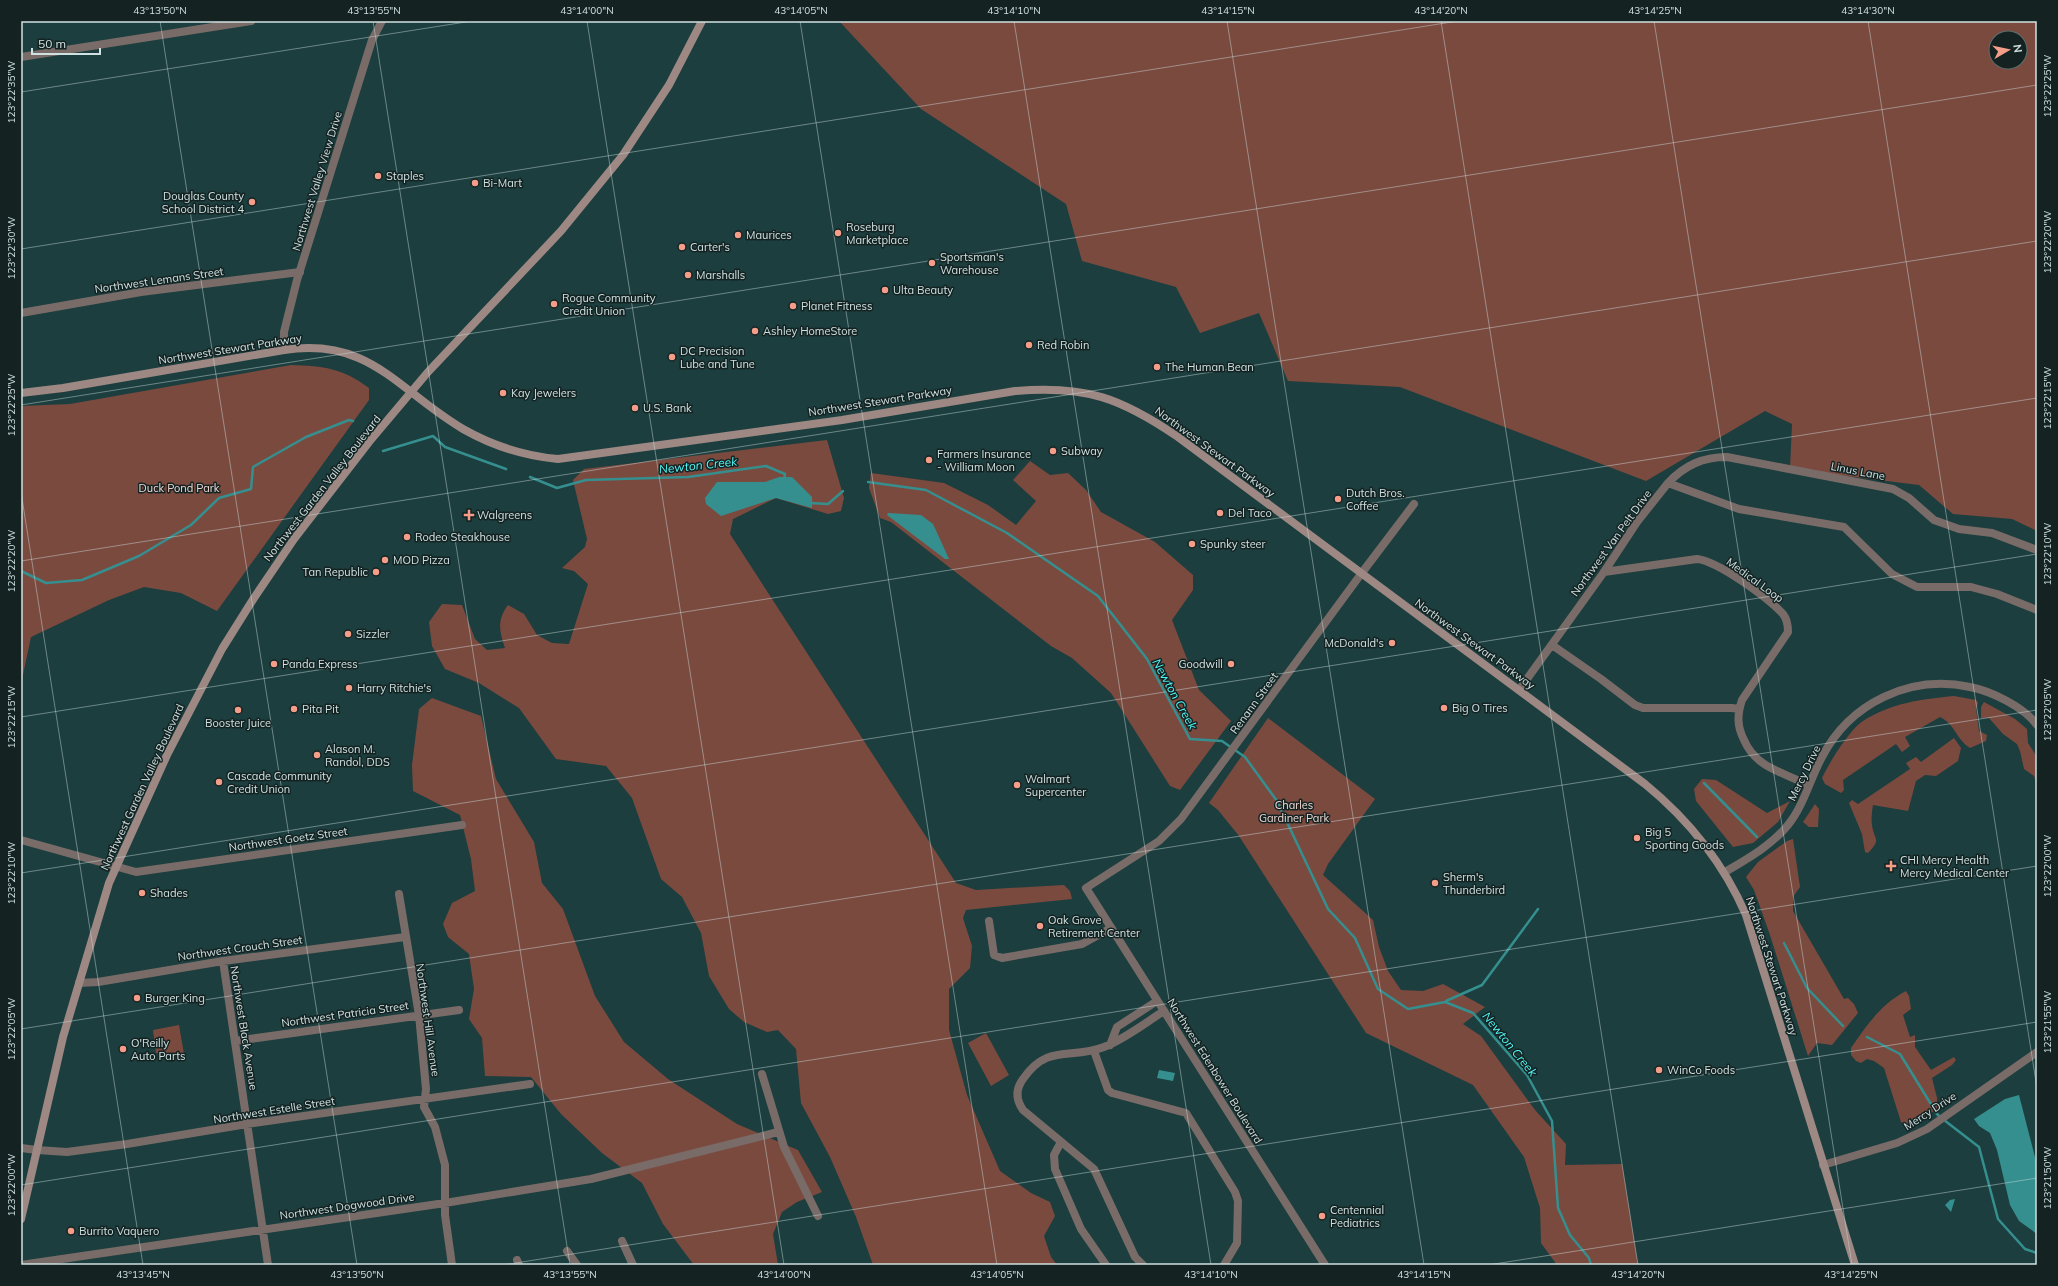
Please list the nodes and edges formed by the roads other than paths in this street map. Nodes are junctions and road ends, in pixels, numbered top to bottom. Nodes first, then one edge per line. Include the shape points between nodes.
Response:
1 (249, 21) edge
2 (382, 21) edge
3 (702, 21) edge
4 (21, 57) edge
5 (300, 272) junction
6 (21, 313) edge
7 (284, 350) junction
8 (21, 393) edge
9 (411, 393) junction
10 (1668, 483) junction
11 (1414, 504) dead end
12 (2037, 550) edge
13 (1604, 572) junction
14 (1361, 574) junction
15 (2037, 610) edge
16 (1552, 645) junction
17 (1520, 690) junction
18 (1739, 709) junction
19 (2037, 725) edge
20 (1808, 785) junction
21 (462, 825) dead end
22 (21, 840) edge
23 (117, 868) junction
24 (1725, 872) junction
25 (1086, 888) joint
26 (400, 894) dead end
27 (989, 921) dead end
28 (1111, 928) junction
29 (405, 937) junction
30 (223, 961) junction
31 (79, 983) junction
32 (1157, 1001) junction
33 (459, 1010) dead end
34 (1164, 1011) junction
35 (419, 1015) junction
36 (235, 1041) junction
37 (1110, 1045) junction
38 (1094, 1051) junction
39 (2037, 1052) edge
40 (762, 1074) dead end
41 (530, 1084) dead end
42 (425, 1098) junction
43 (247, 1124) junction
44 (778, 1132) junction
45 (1062, 1142) junction
46 (21, 1148) edge
47 (37, 1150) junction
48 (1824, 1165) junction
49 (445, 1203) junction
50 (818, 1216) dead end
51 (21, 1219) edge
52 (263, 1229) junction
53 (622, 1241) dead end
54 (567, 1251) dead end
55 (21, 1265) edge
56 (268, 1265) edge
57 (452, 1265) edge
58 (576, 1265) edge
59 (633, 1265) edge
60 (1106, 1265) edge
61 (1143, 1265) edge
62 (1224, 1265) edge
63 (1325, 1265) edge
64 (1854, 1265) edge

1 - 4 street
2 - 5 street, Northwest Valley View Drive via 372,40
3 - 9 main road, Northwest Garden Valley Boulevard via 669,85 623,155 561,231
5 - 6 street, Northwest Lemans Street via 141,292
5 - 7 street, Northwest Valley View Drive via 284,332
7 - 8 main road, Northwest Stewart Parkway via 64,388
7 - 9 main road, Northwest Stewart Parkway via 311,348 342,351 376,366
9 - 14 main road, Northwest Stewart Parkway via 463,429 487,442 521,454 558,459 842,420 1015,391 1046,389 1094,394 1127,405 1160,424
9 - 23 main road, Northwest Garden Valley Boulevard via 298,533 254,598 209,674 167,755
10 - 12 street, Linus Lane via 1679,471 1694,463 1727,457 1893,489 1909,498 1934,520 1959,529 1992,533
10 - 13 street, Northwest Van Pelt Drive via 1636,522
10 - 15 street via 1739,509 1844,527 1892,574 1917,587 1971,587
11 - 14 street, Renann Street
13 - 16 street, Northwest Van Pelt Drive
13 - 18 street, Medical Loop via 1705,560 1739,580 1783,614 1788,632 1746,692
14 - 17 main road, Northwest Stewart Parkway
14 - 25 street, Renann Street via 1247,732 1181,818 1159,841
16 - 17 street, Northwest Van Pelt Drive
16 - 18 street via 1635,705 1643,708
17 - 24 main road, Northwest Stewart Parkway via 1669,804 1696,833
18 - 20 street, Medical Loop via 1738,724 1750,753 1770,768
19 - 20 street, Mercy Drive via 2019,708 1977,688 1936,684 1909,688 1870,704 1848,722 1822,756
20 - 24 street, Mercy Drive via 1799,807 1787,826 1756,852
21 - 23 street, Northwest Goetz Street via 136,872
22 - 23 street, Northwest Goetz Street
23 - 31 main road, Northwest Garden Valley Boulevard via 109,883
24 - 48 main road, Northwest Stewart Parkway via 1746,915
25 - 28 street, Northwest Edenbower Boulevard
26 - 29 street, Northwest Hill Avenue
27 - 28 street via 994,955 1002,958 1082,944
28 - 32 street, Northwest Edenbower Boulevard
29 - 30 street, Northwest Crouch Street
29 - 35 street, Northwest Hill Avenue
30 - 31 street, Northwest Crouch Street
30 - 36 street, Northwest Black Avenue
31 - 47 main road, Northwest Garden Valley Boulevard via 63,1037
32 - 34 street, Northwest Edenbower Boulevard
32 - 37 street via 1117,1027
33 - 35 street, Northwest Patricia Street
34 - 37 street
34 - 63 street, Northwest Edenbower Boulevard
35 - 36 street, Northwest Patricia Street
35 - 42 street, Northwest Hill Avenue
36 - 43 street, Northwest Black Avenue
37 - 38 street
38 - 45 street via 1047,1057 1026,1076 1019,1087 1017,1097 1023,1110
38 - 62 street via 1108,1090 1112,1093 1186,1113 1235,1192 1238,1201 1237,1243
39 - 48 street, Mercy Drive via 1918,1134
40 - 44 street
41 - 42 street, Northwest Estelle Street
42 - 43 street, Northwest Estelle Street
42 - 49 street, Northwest Hill Avenue via 424,1107 435,1127 443,1152
43 - 47 street, Northwest Estelle Street via 67,1152
43 - 52 street, Northwest Black Avenue
44 - 49 street, Northwest Dogwood Drive via 591,1179
44 - 50 street
45 - 60 street via 1054,1156 1055,1170 1081,1229
45 - 61 street via 1097,1174 1135,1257
46 - 47 street, Northwest Estelle Street
47 - 51 main road, Northwest Garden Valley Boulevard
48 - 64 main road, Northwest Stewart Parkway
49 - 52 street, Northwest Dogwood Drive
49 - 57 street, Northwest Hill Avenue
52 - 55 street, Northwest Dogwood Drive
52 - 56 street, Northwest Black Avenue
53 - 59 street
54 - 58 street

